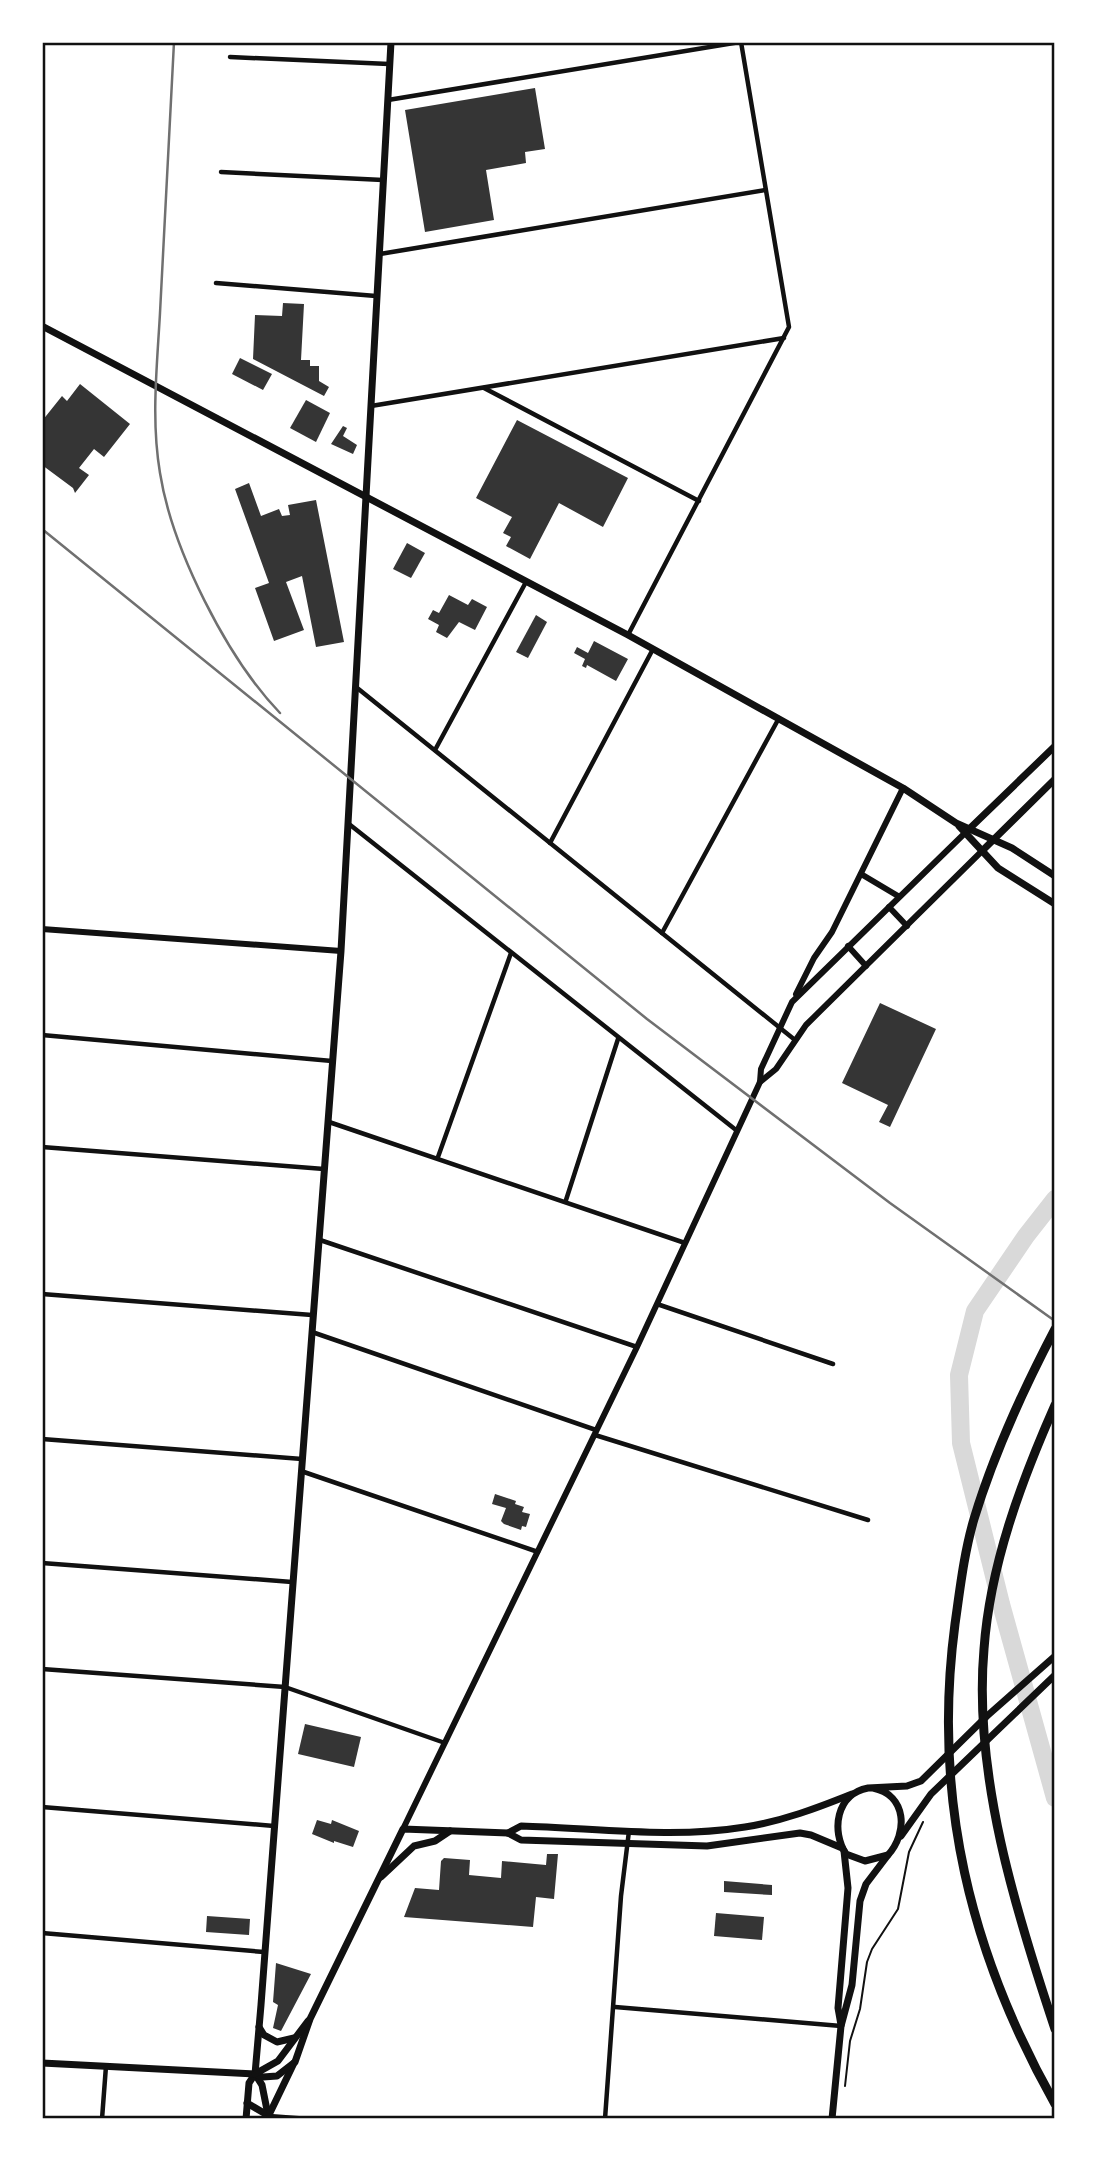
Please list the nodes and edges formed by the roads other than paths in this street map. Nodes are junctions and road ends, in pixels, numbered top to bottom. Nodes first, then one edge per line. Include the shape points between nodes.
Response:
1 (391, 42) edge
2 (741, 42) edge
3 (230, 57) dead end
4 (390, 64) junction
5 (388, 100) junction
6 (221, 172) dead end
7 (384, 180) junction
8 (765, 190) junction
9 (380, 254) junction
10 (216, 283) dead end
11 (377, 296) junction
12 (42, 326) edge
13 (785, 338) junction
14 (484, 388) junction
15 (371, 407) junction
16 (366, 498) junction
17 (699, 501) junction
18 (526, 581) junction
19 (628, 635) junction
20 (653, 649) junction
21 (356, 687) junction
22 (779, 717) junction
23 (1055, 746) edge
24 (435, 750) junction
25 (1055, 779) edge
26 (903, 788) junction
27 (349, 824) junction
28 (967, 831) junction
29 (993, 840) junction
30 (550, 842) junction
31 (982, 851) junction
32 (861, 874) junction
33 (1055, 876) edge
34 (898, 896) junction
35 (1055, 904) edge
36 (889, 907) junction
37 (907, 926) junction
38 (42, 929) edge
39 (662, 933) junction
40 (848, 946) junction
41 (341, 951) junction
42 (511, 953) junction
43 (866, 966) junction
44 (792, 1002) junction
45 (780, 1028) junction
46 (42, 1035) edge
47 (618, 1039) junction
48 (794, 1040) junction
49 (333, 1062) junction
50 (760, 1082) junction
51 (329, 1122) junction
52 (736, 1130) junction
53 (42, 1147) edge
54 (438, 1157) junction
55 (325, 1169) junction
56 (566, 1200) junction
57 (319, 1239) junction
58 (686, 1243) junction
59 (42, 1294) edge
60 (657, 1304) junction
61 (313, 1315) junction
62 (1055, 1329) edge
63 (312, 1332) junction
64 (637, 1347) junction
65 (833, 1364) dead end
66 (1055, 1405) edge
67 (596, 1433) junction
68 (42, 1438) edge
69 (302, 1459) junction
70 (301, 1471) junction
71 (868, 1520) dead end
72 (538, 1552) junction
73 (42, 1563) edge
74 (292, 1582) junction
75 (1055, 1656) edge
76 (42, 1670) edge
77 (1055, 1675) edge
78 (285, 1687) junction
79 (446, 1743) junction
80 (873, 1788) junction
81 (856, 1792) junction
82 (42, 1807) edge
83 (274, 1826) junction
84 (402, 1829) junction
85 (629, 1830) junction
86 (450, 1831) junction
87 (508, 1833) junction
88 (897, 1844) junction
89 (629, 1845) junction
90 (843, 1849) junction
91 (888, 1855) junction
92 (376, 1882) junction
93 (42, 1933) edge
94 (264, 1952) junction
95 (615, 2007) junction
96 (310, 2019) junction
97 (841, 2026) junction
98 (259, 2027) junction
99 (1055, 2029) edge
100 (294, 2038) junction
101 (295, 2062) junction
102 (42, 2063) edge
103 (106, 2066) junction
104 (255, 2074) junction
105 (247, 2103) junction
106 (1055, 2104) edge
107 (268, 2118) edge
108 (102, 2119) edge
109 (246, 2119) edge
110 (309, 2119) edge
111 (605, 2119) edge
112 (832, 2119) edge

1 - 4 main road
2 - 5 street
2 - 8 street
3 - 4 street
4 - 5 main road
5 - 7 main road
6 - 7 street
7 - 9 main road
8 - 9 street
8 - 13 street via 789,327
9 - 11 main road
10 - 11 street
11 - 15 main road
12 - 16 main road
13 - 14 street
13 - 17 street
14 - 15 street
14 - 17 street
15 - 16 main road
16 - 18 main road
16 - 21 main road
17 - 19 street
18 - 19 main road
18 - 24 street
19 - 20 main road
20 - 22 main road
20 - 30 street
21 - 24 street
21 - 27 main road
22 - 26 main road
22 - 39 street
23 - 28 main road
24 - 30 street
25 - 29 main road
26 - 28 main road
26 - 32 street
27 - 41 main road
27 - 42 street
28 - 29 main road
28 - 31 main road
28 - 34 street
29 - 31 main road
29 - 33 main road
30 - 39 street
31 - 35 main road via 998,868
31 - 37 street
32 - 34 street
32 - 44 street
34 - 36 street
36 - 37 street
36 - 40 street
37 - 43 street
38 - 41 street
39 - 45 street
40 - 43 street
40 - 44 street
41 - 49 main road
42 - 47 street
42 - 54 street
43 - 48 street
44 - 45 street
45 - 48 street
45 - 50 street via 761,1069
46 - 49 street
47 - 52 street
47 - 56 street
48 - 50 street via 776,1069
49 - 51 main road
50 - 52 street
51 - 54 street
51 - 55 main road
52 - 58 street
53 - 55 street
54 - 56 street
55 - 57 main road
56 - 58 street
57 - 61 main road
57 - 64 street
58 - 60 street
59 - 61 street
60 - 64 street
60 - 65 street
61 - 63 main road
62 - 106 highway via 995,1456 974,1522 947,1707 952,1804 965,1885 986,1959
63 - 67 street
63 - 69 main road
64 - 67 street
66 - 99 highway via 1013,1512 990,1607 983,1666 989,1766 1010,1889
67 - 71 street
67 - 72 street
68 - 69 street
69 - 70 main road
70 - 72 street
70 - 74 main road
72 - 79 street
73 - 74 street
74 - 78 main road
75 - 80 main road via 921,1781
76 - 78 street
77 - 88 main road via 920,1808
78 - 79 street
78 - 83 main road
79 - 84 street
80 - 81 main road
80 - 88 main road via 890,1794 898,1804 902,1823
81 - 85 main road via 802,1814 743,1828
81 - 90 main road via 836,1823
82 - 83 street
83 - 94 main road
84 - 86 main road
84 - 92 main road
85 - 87 main road via 521,1826
85 - 89 street
86 - 87 main road
86 - 92 main road via 414,1846
87 - 89 main road via 521,1840
88 - 91 main road
89 - 90 main road via 735,1845 800,1833
89 - 95 street via 621,1896
90 - 91 main road via 852,1858 865,1861
90 - 97 main road via 848,1888 838,2008
91 - 97 main road via 866,1884 860,1901 852,1984
92 - 96 main road
93 - 94 street
94 - 98 main road
95 - 97 street
95 - 111 street
96 - 100 main road
96 - 101 main road
97 - 112 main road
98 - 100 main road via 277,2042
98 - 104 main road
100 - 104 main road via 278,2061
101 - 104 main road via 277,2076
101 - 107 main road
102 - 103 main road
103 - 104 main road
103 - 108 street
104 - 105 main road
104 - 107 main road via 262,2085
105 - 107 main road
105 - 109 main road
107 - 110 street

